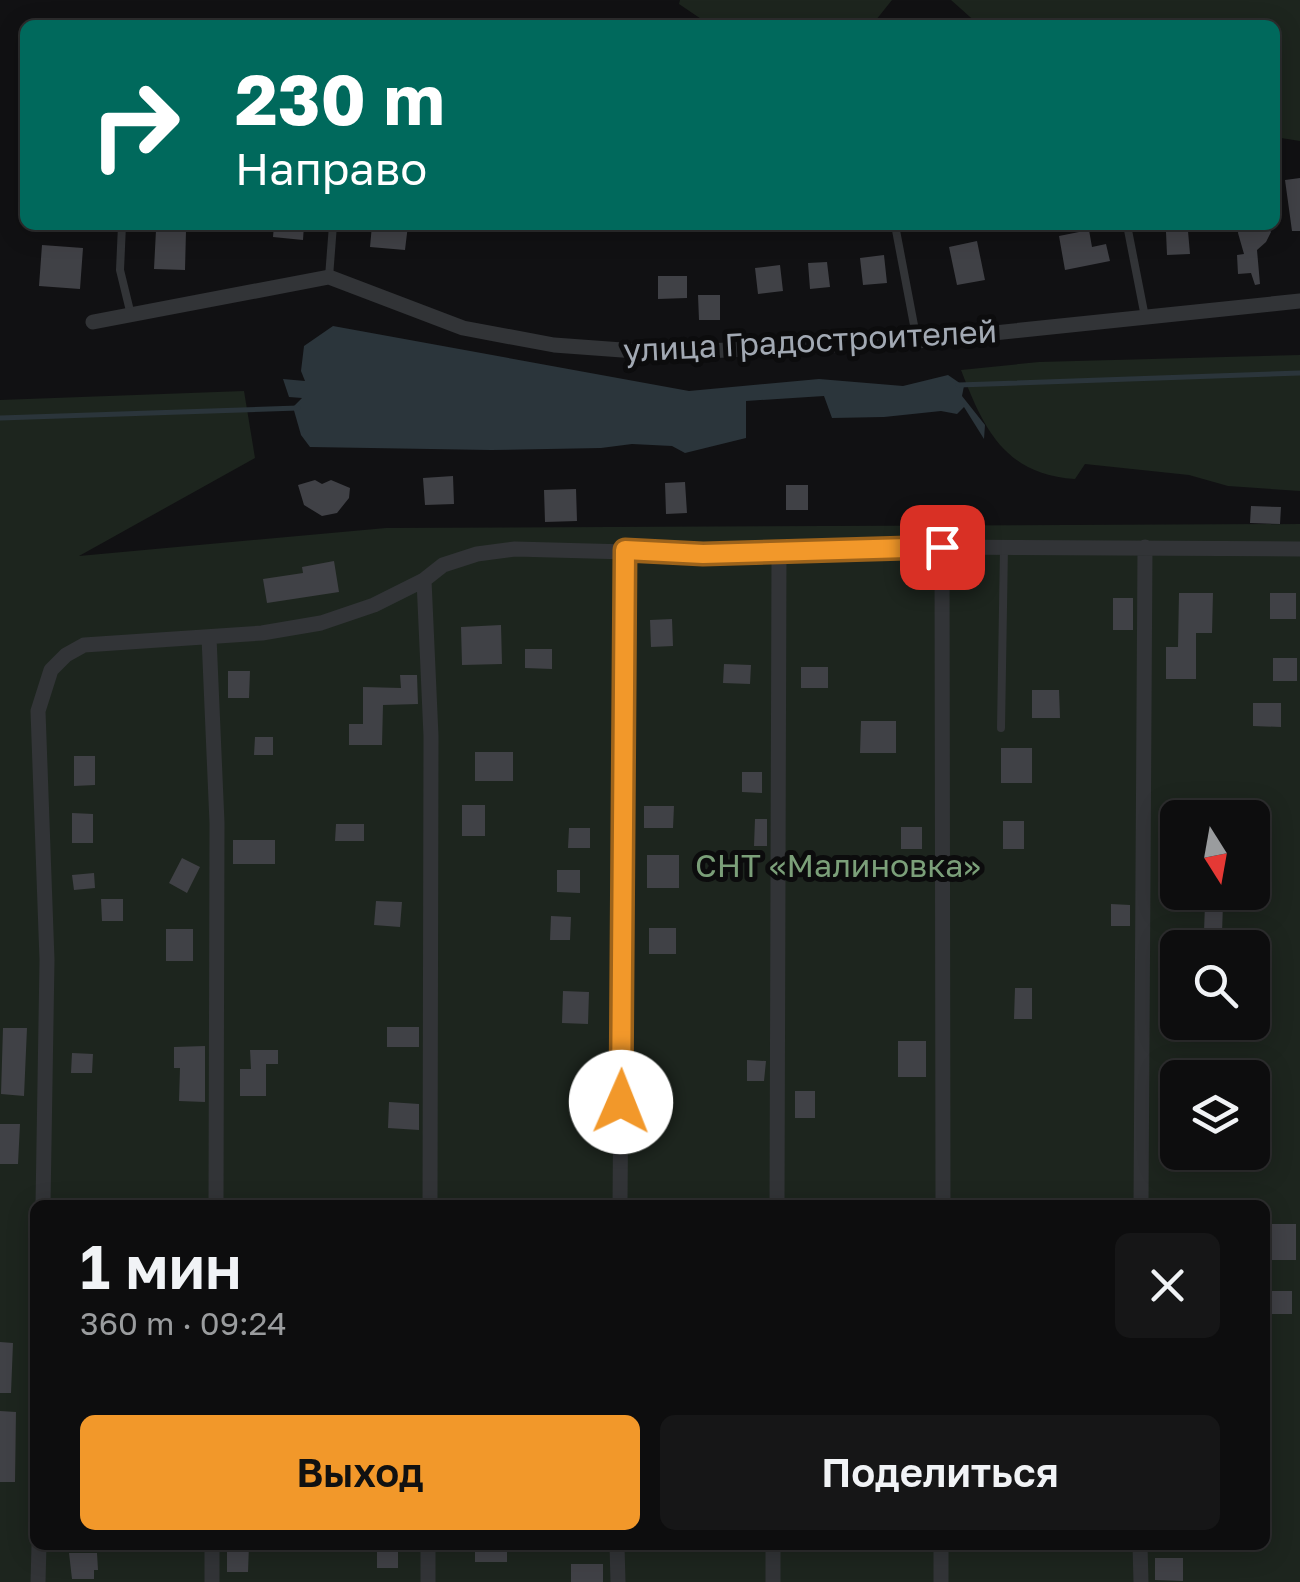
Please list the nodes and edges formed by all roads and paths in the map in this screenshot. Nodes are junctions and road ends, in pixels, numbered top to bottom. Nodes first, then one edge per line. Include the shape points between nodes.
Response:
1 (122, 230) edge
2 (333, 230) edge
3 (896, 230) edge
4 (1128, 230) edge
5 (330, 278) junction
6 (1300, 301) edge
7 (132, 315) junction
8 (1145, 316) junction
9 (93, 322) dead end
10 (917, 340) junction
11 (942, 547) junction
12 (1004, 547) junction
13 (1145, 547) junction
14 (1300, 548) edge
15 (625, 550) junction
16 (779, 551) junction
17 (424, 580) junction
18 (209, 637) junction
19 (1001, 728) dead end
20 (43, 1200) edge
21 (216, 1200) edge
22 (430, 1200) edge
23 (620, 1200) edge
24 (777, 1200) edge
25 (943, 1200) edge
26 (1140, 1200) edge
27 (40, 1550) edge
28 (212, 1550) edge
29 (428, 1550) edge
30 (617, 1550) edge
31 (773, 1550) edge
32 (941, 1550) edge
33 (1140, 1550) edge
34 (38, 1582) edge
35 (212, 1582) edge
36 (428, 1582) edge
37 (618, 1582) edge
38 (773, 1582) edge
39 (942, 1582) edge
40 (1141, 1582) edge

1 - 7 lane via 120,270
2 - 5 lane
3 - 10 lane
4 - 8 lane
5 - 7 street
5 - 10 street, улица Градостроителей via 463,328 554,345 663,353
6 - 8 street, улица Градостроителей
7 - 9 street
8 - 10 street, улица Градостроителей
11 - 12 street
11 - 16 street
11 - 25 street
12 - 13 street
12 - 19 lane
13 - 14 street
13 - 26 street
15 - 16 street
15 - 17 street via 478,554 443,565
15 - 23 street
16 - 24 street
17 - 18 street via 321,623
17 - 22 street via 431,736
18 - 20 street via 84,645 50,670 43,692 38,711 46,960
18 - 21 street via 217,823
27 - 34 street
28 - 35 street
29 - 36 street
30 - 37 street
31 - 38 street
32 - 39 street
33 - 40 street

